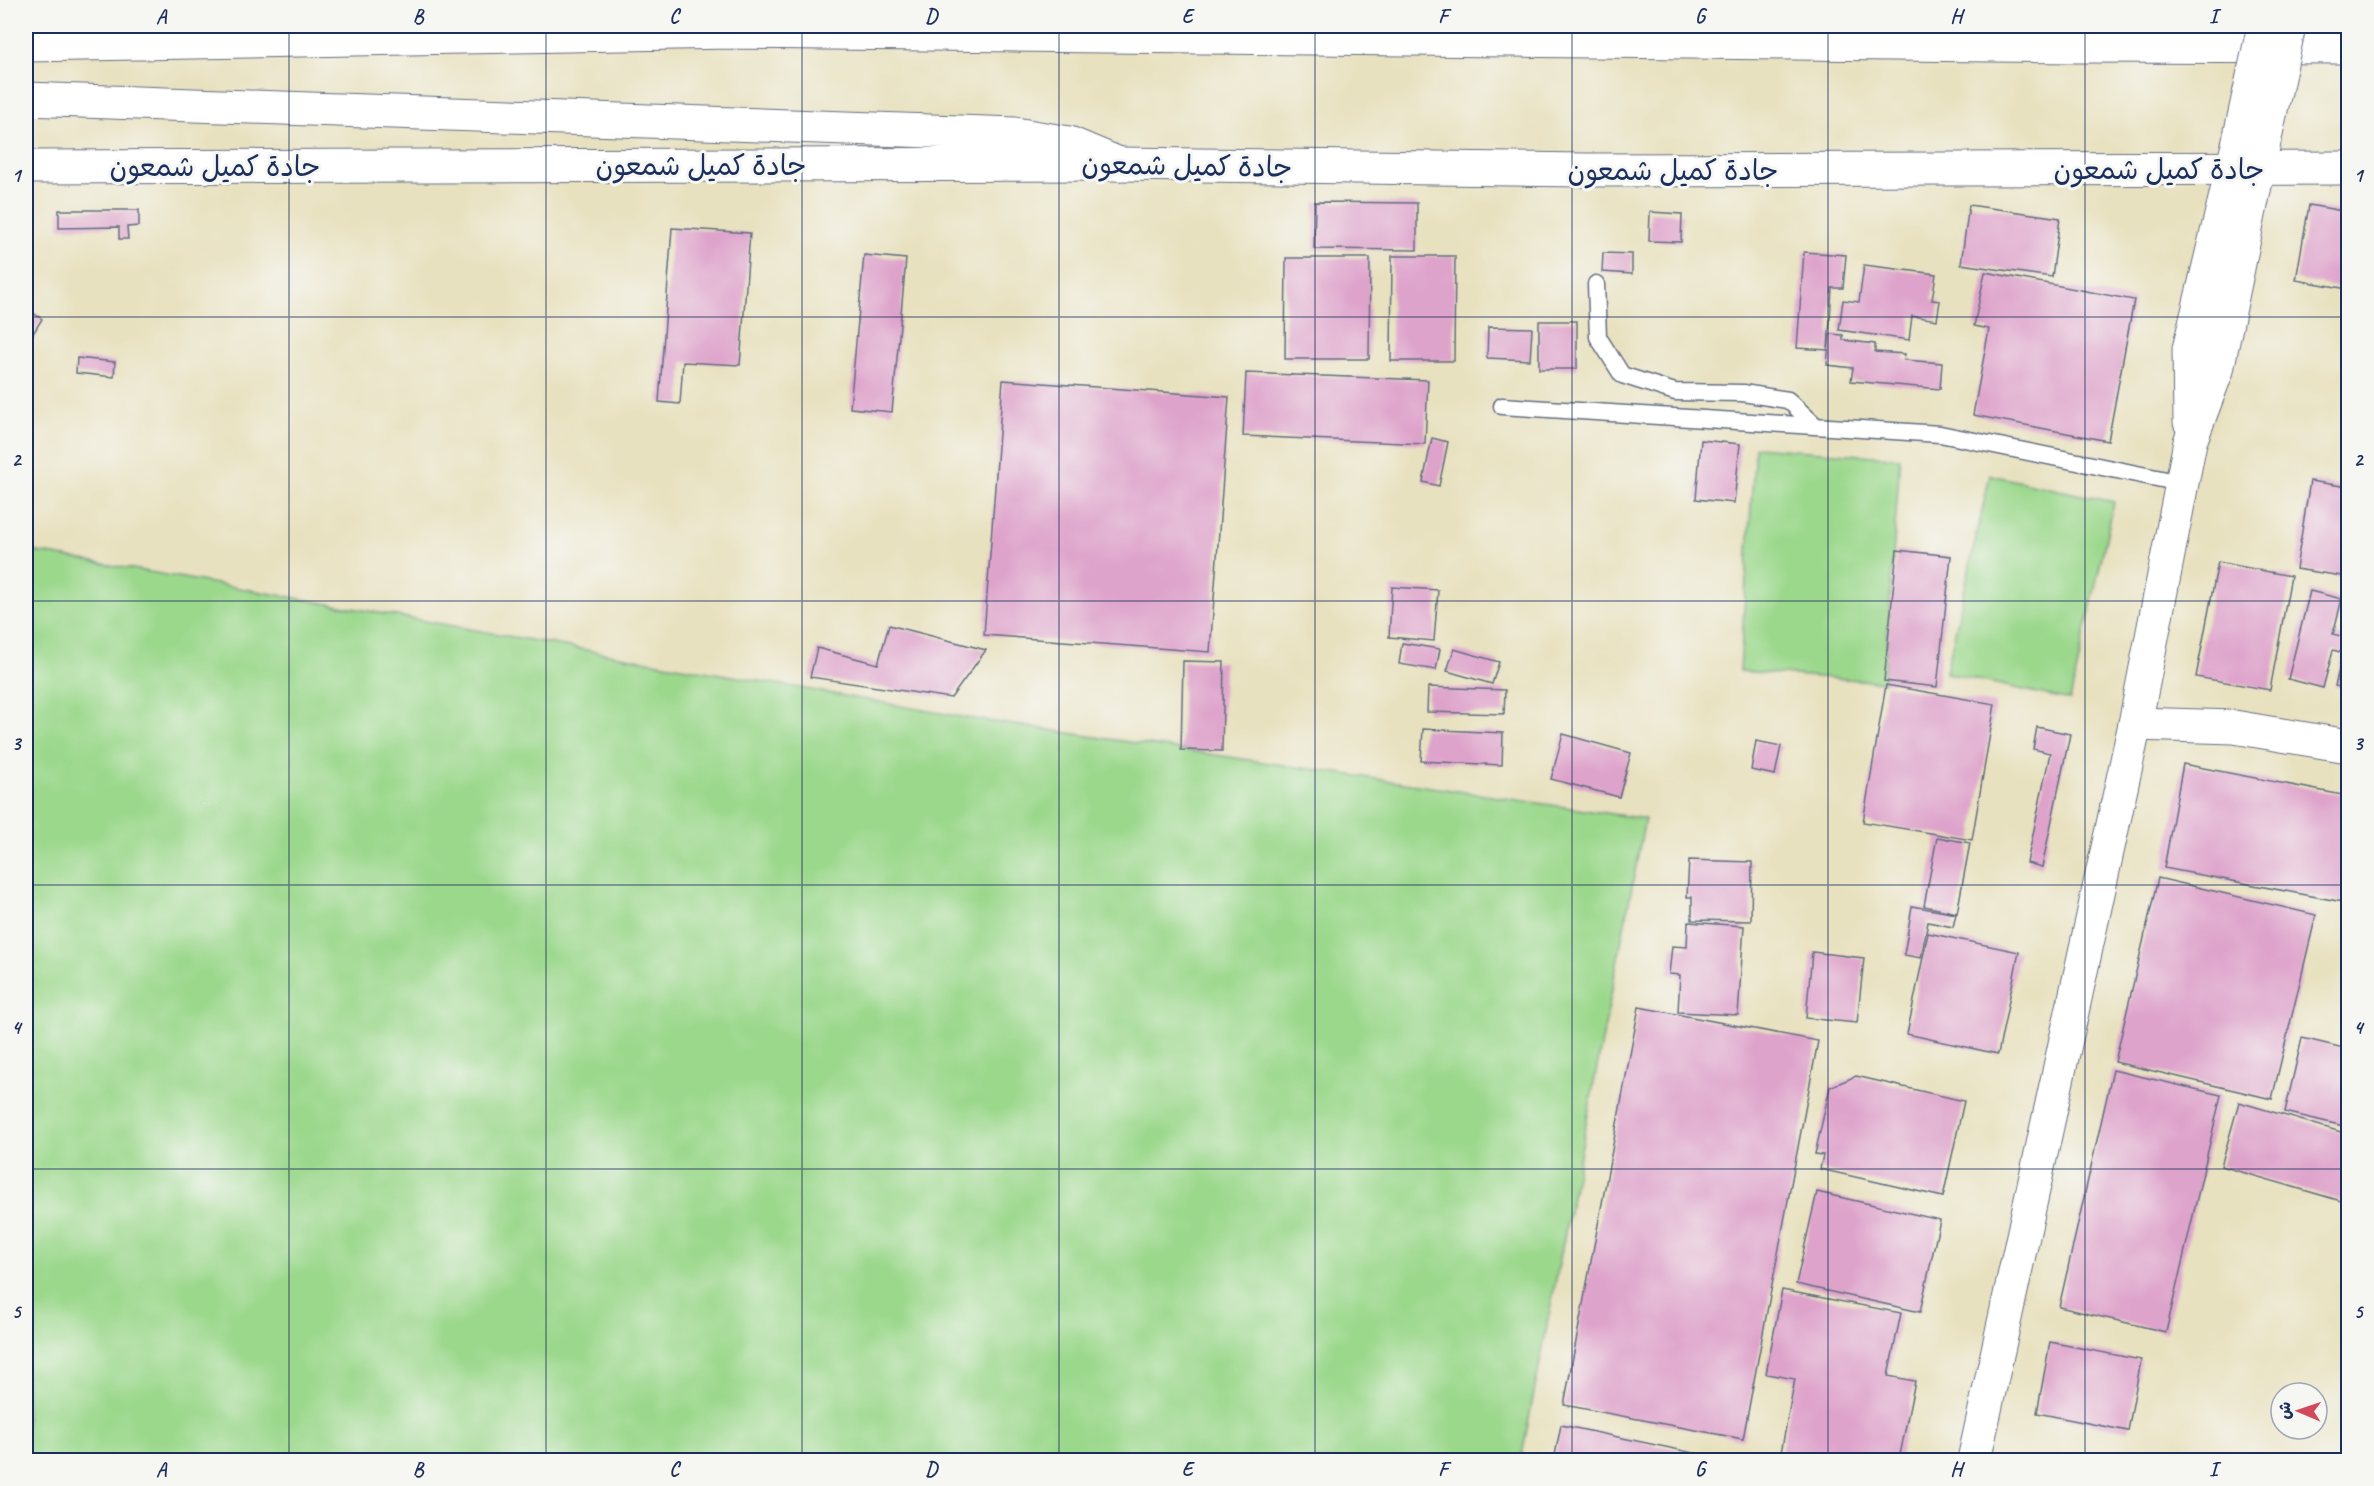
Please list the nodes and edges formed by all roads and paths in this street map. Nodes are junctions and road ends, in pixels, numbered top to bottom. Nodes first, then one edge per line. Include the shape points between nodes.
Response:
1 (2264, 26) edge
2 (2289, 26) edge
3 (26, 45) edge
4 (2349, 47) edge
5 (26, 99) edge
6 (2252, 137) junction
7 (1119, 164) junction
8 (26, 167) edge
9 (2349, 168) edge
10 (2246, 169) junction
11 (1596, 284) dead end
12 (1502, 406) dead end
13 (1815, 426) junction
14 (2181, 483) junction
15 (2135, 724) junction
16 (2349, 746) edge
17 (1974, 1461) edge

1 - 6 main road, bridge
2 - 6 main road, bridge
3 - 4 main road via 730,32
5 - 7 main road via 1015,134 1069,143
6 - 10 main road
7 - 8 main road, جادة كميل شمعون
7 - 10 main road, جادة كميل شمعون via 1585,170
9 - 10 main road, جادة كميل شمعون
10 - 14 main road via 2189,349 2190,442
11 - 13 lane via 1598,337 1622,375 1675,392 1743,393 1788,400
12 - 13 lane
13 - 14 lane via 1940,434
14 - 15 main road
15 - 16 main road via 2234,727
15 - 17 main road

